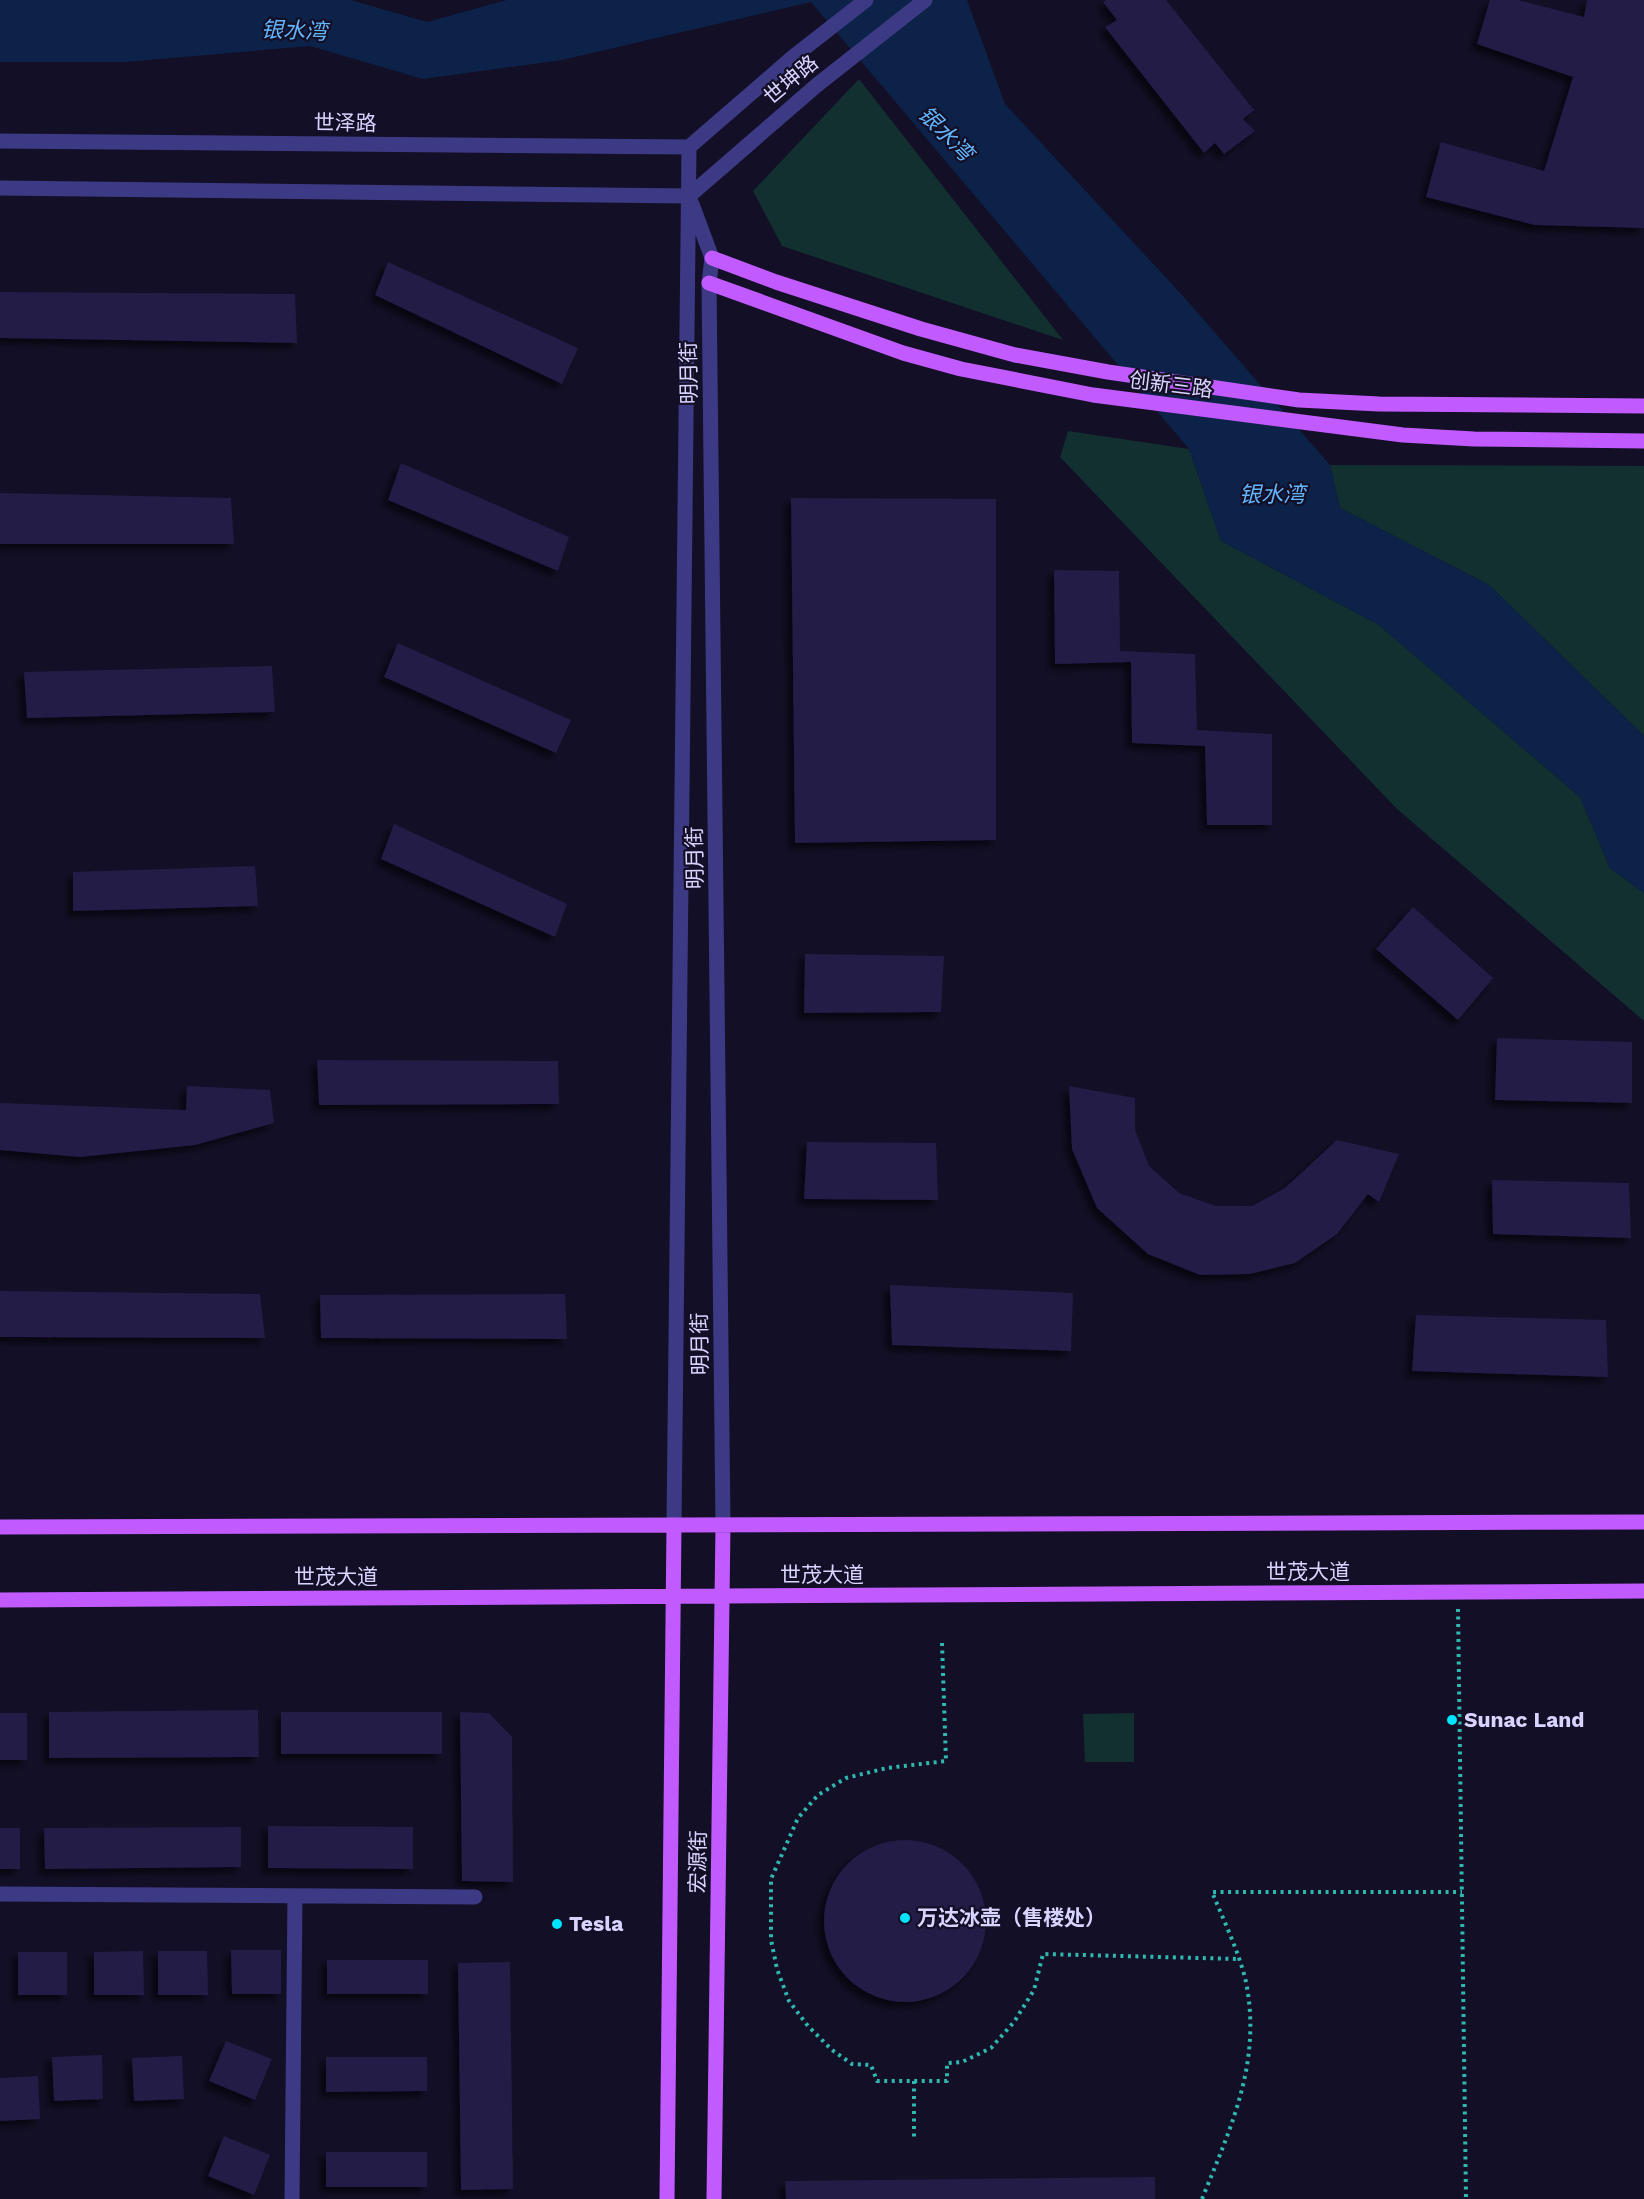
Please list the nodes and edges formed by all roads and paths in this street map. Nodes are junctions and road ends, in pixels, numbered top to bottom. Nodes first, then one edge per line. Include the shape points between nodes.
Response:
1 (866, 0) edge
2 (925, 0) edge
3 (0, 141) edge
4 (689, 147) junction
5 (0, 188) edge
6 (688, 196) junction
7 (712, 258) junction
8 (709, 283) junction
9 (1644, 406) edge
10 (1644, 441) edge
11 (1644, 1522) edge
12 (674, 1525) junction
13 (723, 1525) junction
14 (0, 1527) edge
15 (1458, 1592) junction
16 (1644, 1592) edge
17 (722, 1596) junction
18 (673, 1597) junction
19 (0, 1600) edge
20 (942, 1643) dead end
21 (1462, 1892) junction
22 (0, 1894) edge
23 (295, 1896) junction
24 (475, 1897) dead end
25 (1238, 1959) junction
26 (914, 2081) junction
27 (914, 2139) dead end
28 (292, 2199) edge
29 (666, 2199) edge
30 (714, 2199) edge
31 (1202, 2199) edge
32 (1466, 2199) edge

1 - 4 street, 世坤路
2 - 6 street, 世坤路 via 817,85
3 - 4 street, 世泽路
4 - 6 street, 明月街
5 - 6 street
6 - 7 street, 明月街
6 - 12 street, 明月街
7 - 8 street, 明月街
7 - 9 main road, 创新三路 via 932,332 1015,355 1108,372 1299,400
8 - 10 main road, 创新三路 via 903,353 1030,384 1130,401 1403,435 1474,440
8 - 13 street, 明月街
11 - 13 main road
12 - 13 main road
12 - 14 main road
12 - 18 main road, 宏源街
13 - 17 main road, 宏源街
15 - 16 main road, 世茂大道
15 - 17 main road, 世茂大道
15 - 21 path
17 - 18 main road, 世茂大道
17 - 30 main road, 宏源街
18 - 19 main road, 世茂大道
18 - 29 main road, 宏源街
20 - 26 path via 946,1761 846,1778 818,1795 798,1818 771,1879 771,1940 789,2001 832,2050 852,2064 871,2066 877,2081
21 - 25 path via 1212,1892
21 - 32 path
22 - 23 street
23 - 24 street
23 - 28 street
25 - 26 path via 1043,1954 1034,1990 991,2048 947,2063 947,2081
25 - 31 path via 1250,2012 1250,2053 1233,2124
26 - 27 path

